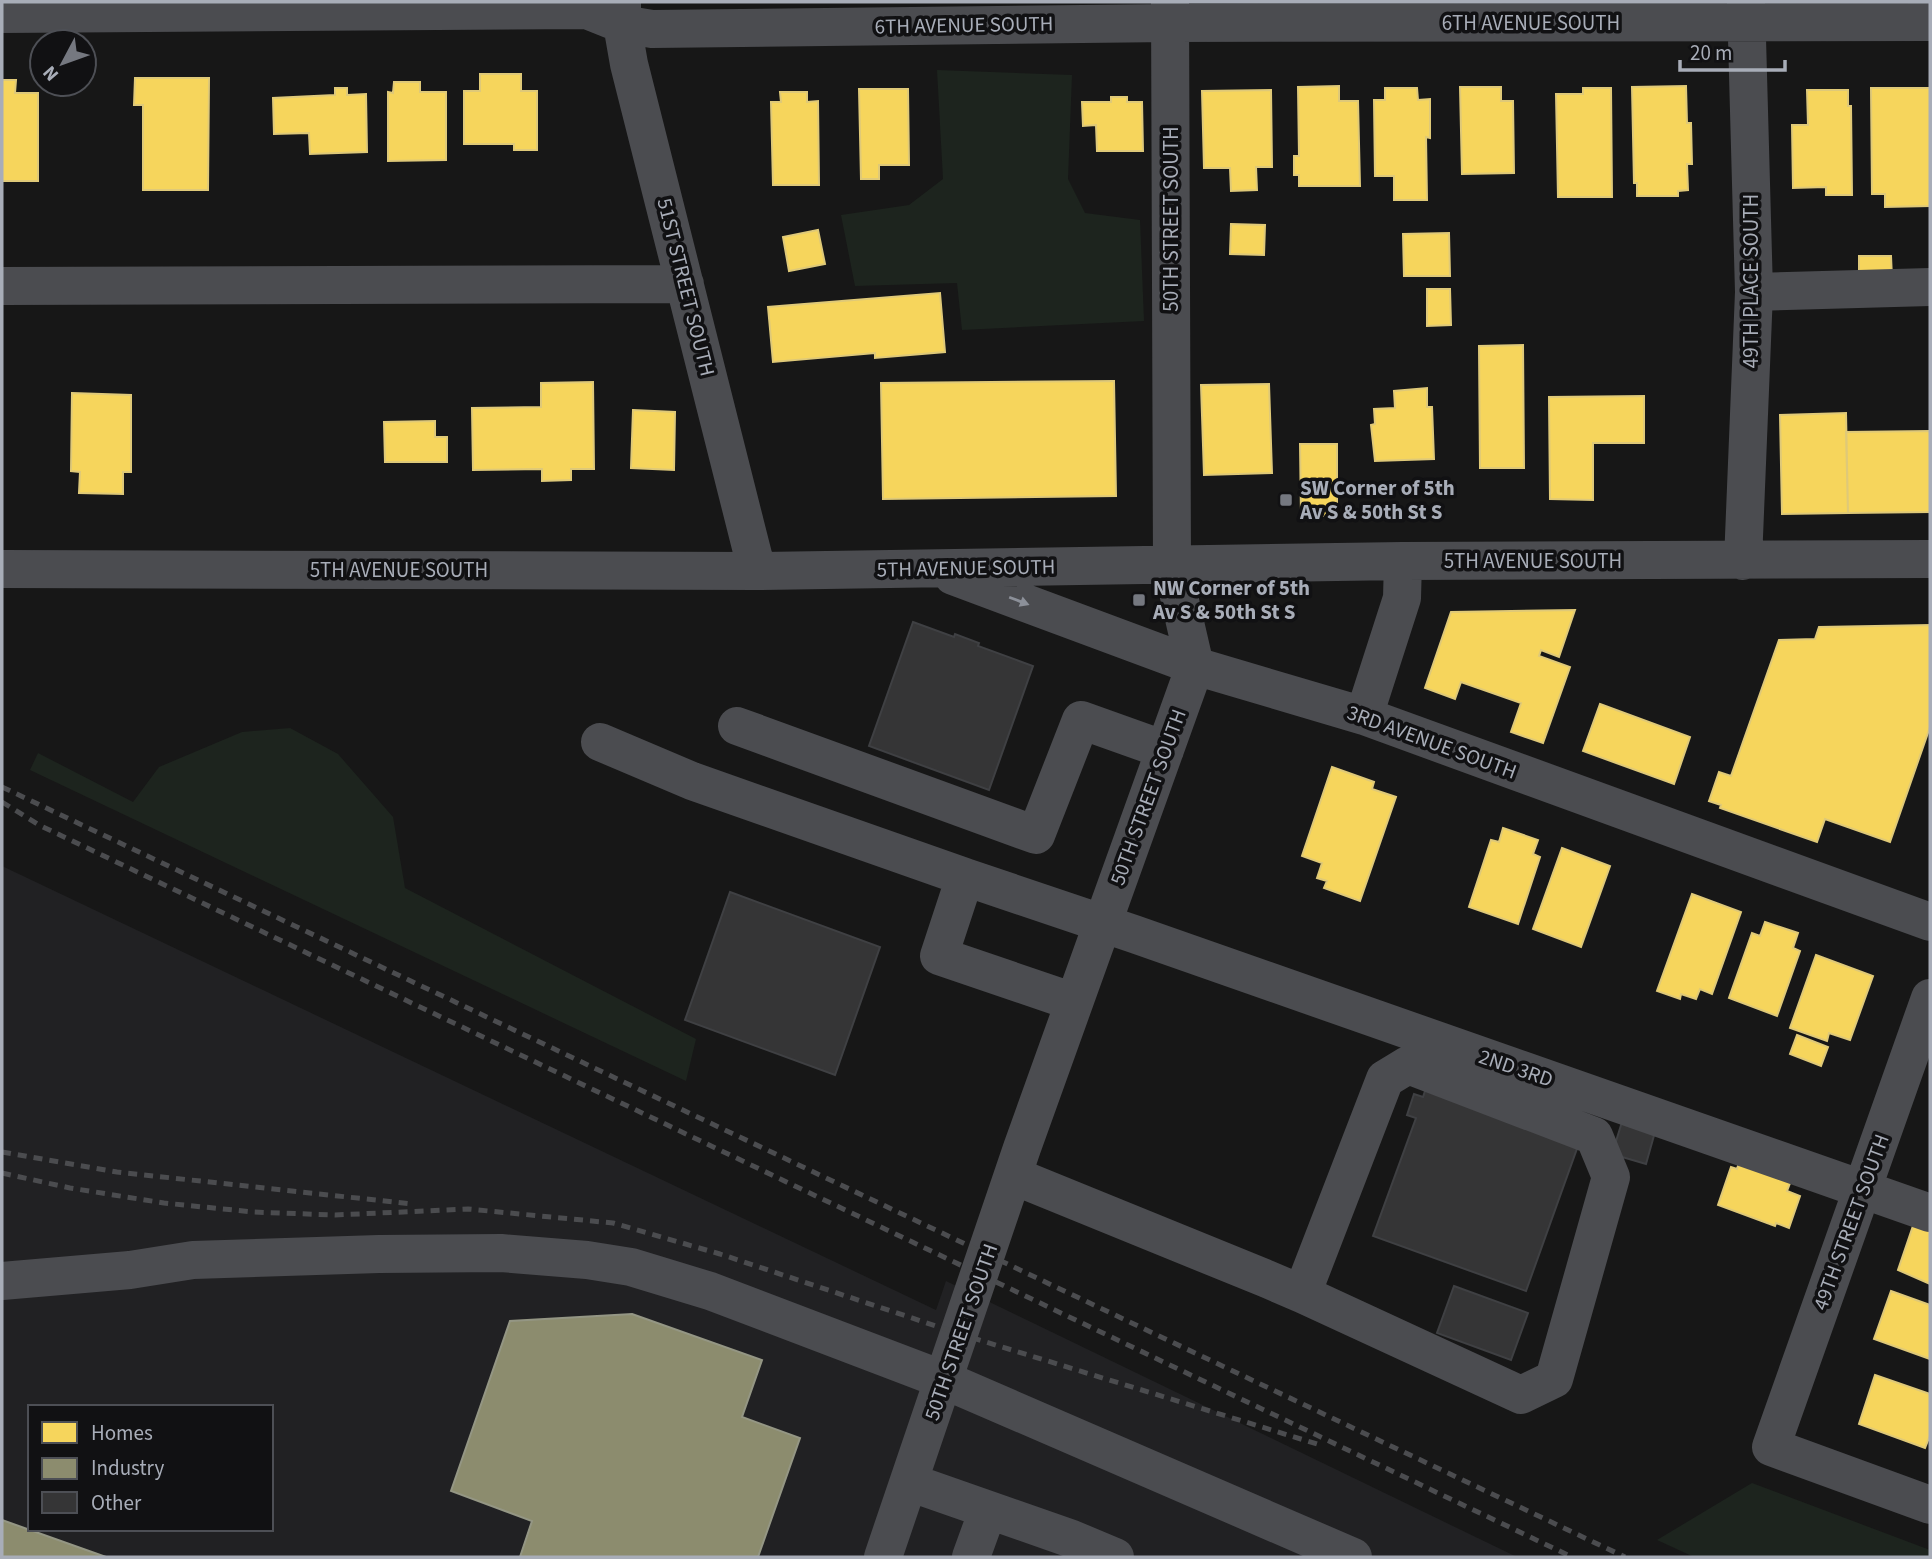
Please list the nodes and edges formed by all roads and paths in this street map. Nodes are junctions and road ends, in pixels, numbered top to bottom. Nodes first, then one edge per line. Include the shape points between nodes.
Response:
1 (1170, 12) edge
2 (1746, 12) edge
3 (2, 13) edge
4 (622, 13) edge
5 (1930, 22) edge
6 (685, 284) junction
7 (2, 286) edge
8 (1930, 287) edge
9 (1754, 292) junction
10 (1930, 559) edge
11 (1403, 561) junction
12 (1743, 561) junction
13 (1172, 566) junction
14 (932, 568) junction
15 (2, 569) edge
16 (757, 571) junction
17 (1195, 666) junction
18 (1364, 716) junction
19 (737, 726) dead end
20 (600, 742) dead end
21 (1165, 750) junction
22 (965, 877) junction
23 (1930, 922) edge
24 (1102, 923) junction
25 (1930, 998) edge
26 (1074, 1002) junction
27 (1014, 1175) junction
28 (1862, 1190) junction
29 (1930, 1213) edge
30 (2, 1281) edge
31 (1302, 1294) junction
32 (944, 1380) junction
33 (909, 1482) junction
34 (1930, 1505) edge
35 (988, 1510) junction
36 (1069, 1548) edge
37 (883, 1557) edge
38 (971, 1557) edge
39 (1115, 1557) edge
40 (1353, 1557) edge

1 - 2 street, 6TH AVENUE SOUTH
1 - 4 street, 6TH AVENUE SOUTH via 652,29
1 - 13 street, 50TH STREET SOUTH
2 - 5 street, 6TH AVENUE SOUTH
2 - 9 street, 49TH PLACE SOUTH
3 - 4 street, 6TH AVENUE SOUTH
4 - 6 street, 51ST STREET SOUTH via 632,76
6 - 7 street
6 - 16 street, 51ST STREET SOUTH
8 - 9 street
9 - 12 street, 49TH PLACE SOUTH
10 - 12 street, 5TH AVENUE SOUTH
11 - 12 street, 5TH AVENUE SOUTH
11 - 13 street, 5TH AVENUE SOUTH
11 - 18 street via 1402,598
13 - 14 street, 5TH AVENUE SOUTH
13 - 17 street, 50TH STREET SOUTH
14 - 16 street, 5TH AVENUE SOUTH
14 -> 17 street, 3RD AVENUE SOUTH
15 - 16 street, 5TH AVENUE SOUTH
17 - 18 street, 3RD AVENUE SOUTH
17 - 21 street, 50TH STREET SOUTH
18 - 23 street, 3RD AVENUE SOUTH
19 - 21 street via 1036,835 1080,720
20 - 22 street, 2ND 3RD via 692,781
21 - 24 street, 50TH STREET SOUTH
22 - 24 street, 2ND 3RD
22 - 26 street via 939,956
24 - 26 street, 50TH STREET SOUTH
24 - 28 street, 2ND 3RD
25 - 28 street, 49TH STREET SOUTH
26 - 27 street, 50TH STREET SOUTH
27 - 31 street
27 - 32 street, 50TH STREET SOUTH
28 - 29 street, 2ND 3RD
28 - 34 street, 49TH STREET SOUTH via 1771,1447
30 - 32 street via 193,1260 501,1252 587,1259 710,1291
31 - 31 street via 1521,1395 1554,1379 1611,1177 1594,1136 1408,1065 1385,1079
32 - 33 street, 50TH STREET SOUTH
32 - 40 street
33 - 35 street
33 - 37 street, 50TH STREET SOUTH
35 - 36 street
35 - 38 street
36 - 39 street

